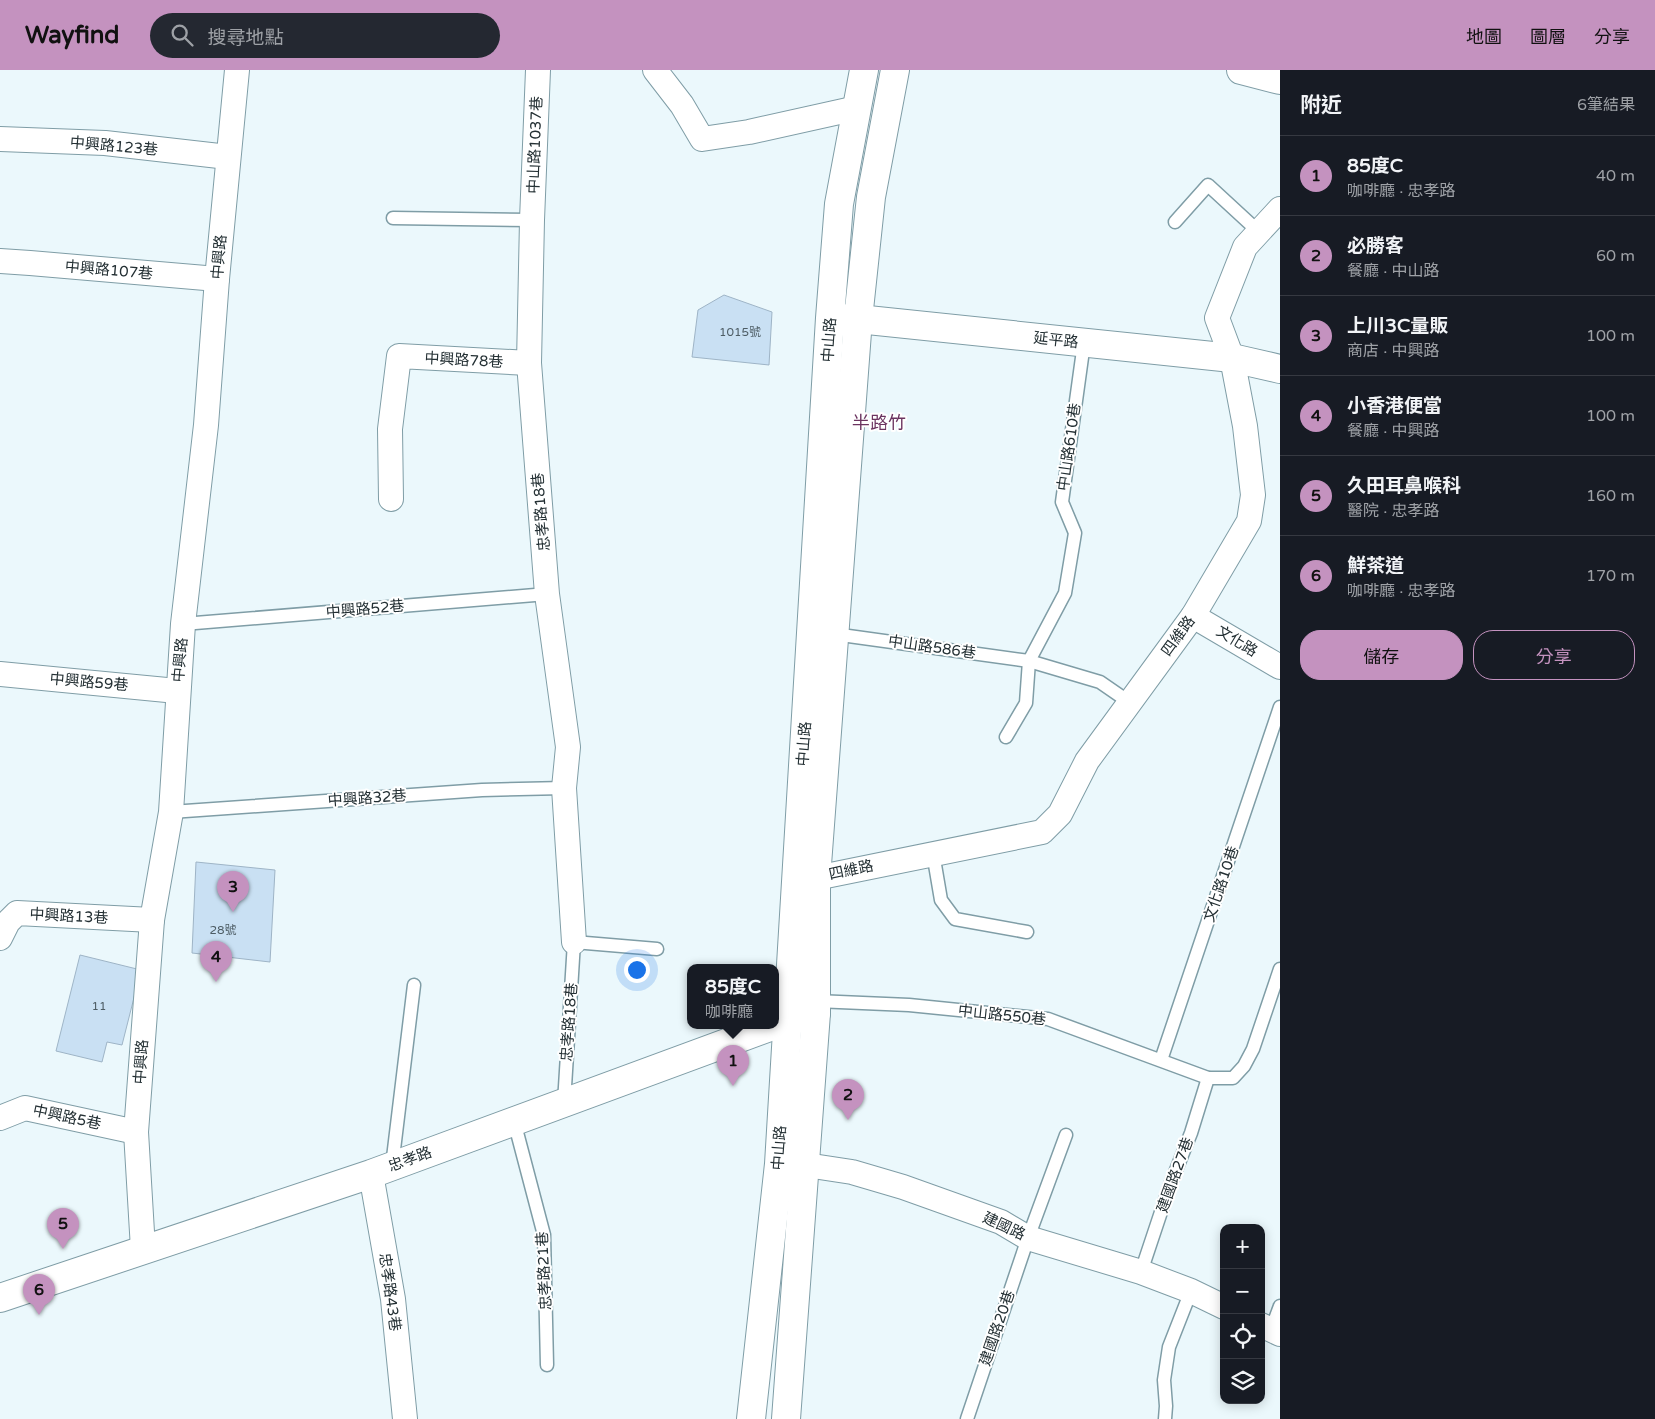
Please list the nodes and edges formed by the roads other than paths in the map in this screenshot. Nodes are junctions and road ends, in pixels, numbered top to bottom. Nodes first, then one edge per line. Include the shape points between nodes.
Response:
1 (237, 70) edge
2 (538, 70) edge
3 (655, 70) edge
4 (864, 70) edge
5 (895, 70) edge
6 (1241, 70) edge
7 (1280, 80) edge
8 (857, 108) junction
9 (0, 139) edge
10 (228, 157) junction
11 (1280, 209) edge
12 (393, 218) dead end
13 (532, 220) junction
14 (1175, 222) dead end
15 (1259, 232) junction
16 (0, 261) edge
17 (217, 279) junction
18 (830, 318) junction
19 (858, 319) junction
20 (1084, 343) junction
21 (1232, 358) junction
22 (529, 363) junction
23 (1280, 369) edge
24 (391, 500) dead end
25 (548, 594) junction
26 (1193, 616) junction
27 (182, 624) junction
28 (834, 634) junction
29 (1029, 661) junction
30 (1280, 667) edge
31 (0, 674) edge
32 (177, 690) junction
33 (1129, 702) junction
34 (1280, 707) edge
35 (1006, 737) dead end
36 (564, 788) junction
37 (171, 812) junction
38 (933, 854) junction
39 (816, 878) junction
40 (152, 920) junction
41 (1027, 932) dead end
42 (0, 938) edge
43 (574, 942) junction
44 (657, 949) dead end
45 (1280, 969) edge
46 (414, 985) dead end
47 (816, 1007) junction
48 (786, 1021) junction
49 (779, 1024) edge
50 (764, 1029) edge
51 (1161, 1060) junction
52 (1208, 1078) junction
53 (564, 1103) junction
54 (0, 1118) edge
55 (514, 1121) junction
56 (136, 1132) junction
57 (1066, 1135) dead end
58 (779, 1164) junction
59 (806, 1166) junction
60 (382, 1170) junction
61 (1028, 1238) junction
62 (143, 1249) junction
63 (1141, 1272) junction
64 (1191, 1291) junction
65 (0, 1298) edge
66 (1220, 1305) edge
67 (1280, 1306) edge
68 (1271, 1330) edge
69 (547, 1365) dead end
70 (404, 1416) edge
71 (751, 1419) edge
72 (786, 1419) edge
73 (967, 1419) edge
74 (1165, 1419) edge

1 - 10 street, 中興路
2 - 13 street, 中山路1037巷
3 - 8 street via 682,105 702,139
4 - 8 main road, 中山路
5 - 19 main road, 中山路 via 871,196
6 - 7 main road
8 - 18 main road, 中山路 via 840,204
9 - 10 street, 中興路123巷 via 105,143
10 - 17 street, 中興路
11 - 15 street, 四維路
12 - 13 lane
13 - 22 street, 忠孝路18巷
14 - 15 lane via 1208,185
15 - 21 street, 四維路 via 1245,247 1217,318
16 - 17 street, 中興路107巷
17 - 27 street, 中興路 via 206,424
18 - 19 main road, 延平路
18 - 48 main road, 中山路
19 - 20 main road, 延平路
19 - 28 main road, 中山路
20 - 21 main road, 延平路
20 - 29 lane, 中山路610巷 via 1062,502 1074,533 1065,594
21 - 23 main road, 延平路
21 - 26 street, 四維路 via 1245,426 1253,495 1249,521
22 - 24 street, 中興路78巷 via 399,356 390,428
22 - 25 street, 忠孝路18巷
25 - 27 lane, 中興路52巷
25 - 36 street, 忠孝路18巷 via 568,748
26 - 30 street, 文化路
26 - 33 street, 四維路
27 - 32 street, 中興路
28 - 29 lane, 中山路586巷
28 - 39 main road, 中山路
29 - 33 lane, 中山路586巷 via 1100,682
29 - 35 lane via 1026,702
31 - 32 street, 中興路59巷
32 - 37 street, 中興路
33 - 38 street, 四維路 via 1086,761 1060,814 1042,832
34 - 51 lane, 文化路10巷
36 - 37 lane, 中興路32巷 via 482,790
36 - 43 street, 忠孝路18巷
37 - 40 street, 中興路
38 - 39 street, 四維路
38 - 41 lane via 941,900 956,919
39 - 47 main road, 中山路
40 - 42 street, 中興路13巷 via 17,913
40 - 56 street, 中興路
43 - 44 lane
43 - 53 lane, 忠孝路18巷
45 - 52 lane via 1253,1049 1244,1066 1233,1078
46 - 60 lane
47 - 48 main road, 忠孝路
47 - 51 lane, 中山路550巷 via 910,1005 1048,1019
47 - 59 main road, 中山路
48 - 49 main road, 忠孝路
48 - 58 main road, 中山路
50 - 53 main road, 忠孝路
51 - 52 lane, 中山路550巷
52 - 63 lane, 建國路27巷
53 - 55 main road, 忠孝路
54 - 56 street, 中興路5巷 via 25,1108
55 - 60 main road, 忠孝路
55 - 69 lane, 忠孝路21巷 via 544,1235
56 - 62 street, 中興路
57 - 61 lane, 建國路20巷
58 - 59 street, 建國路
58 - 71 main road, 中山路
59 - 61 street, 建國路 via 852,1172 903,1187 1001,1222
59 - 72 main road, 中山路
60 - 62 main road, 忠孝路
60 - 70 street, 忠孝路43巷
61 - 63 street, 建國路
61 - 73 lane, 建國路20巷
62 - 65 main road, 忠孝路
63 - 64 street, 建國路
64 - 66 street, 建國路
64 - 74 lane via 1169,1347 1164,1380
67 - 68 lane

